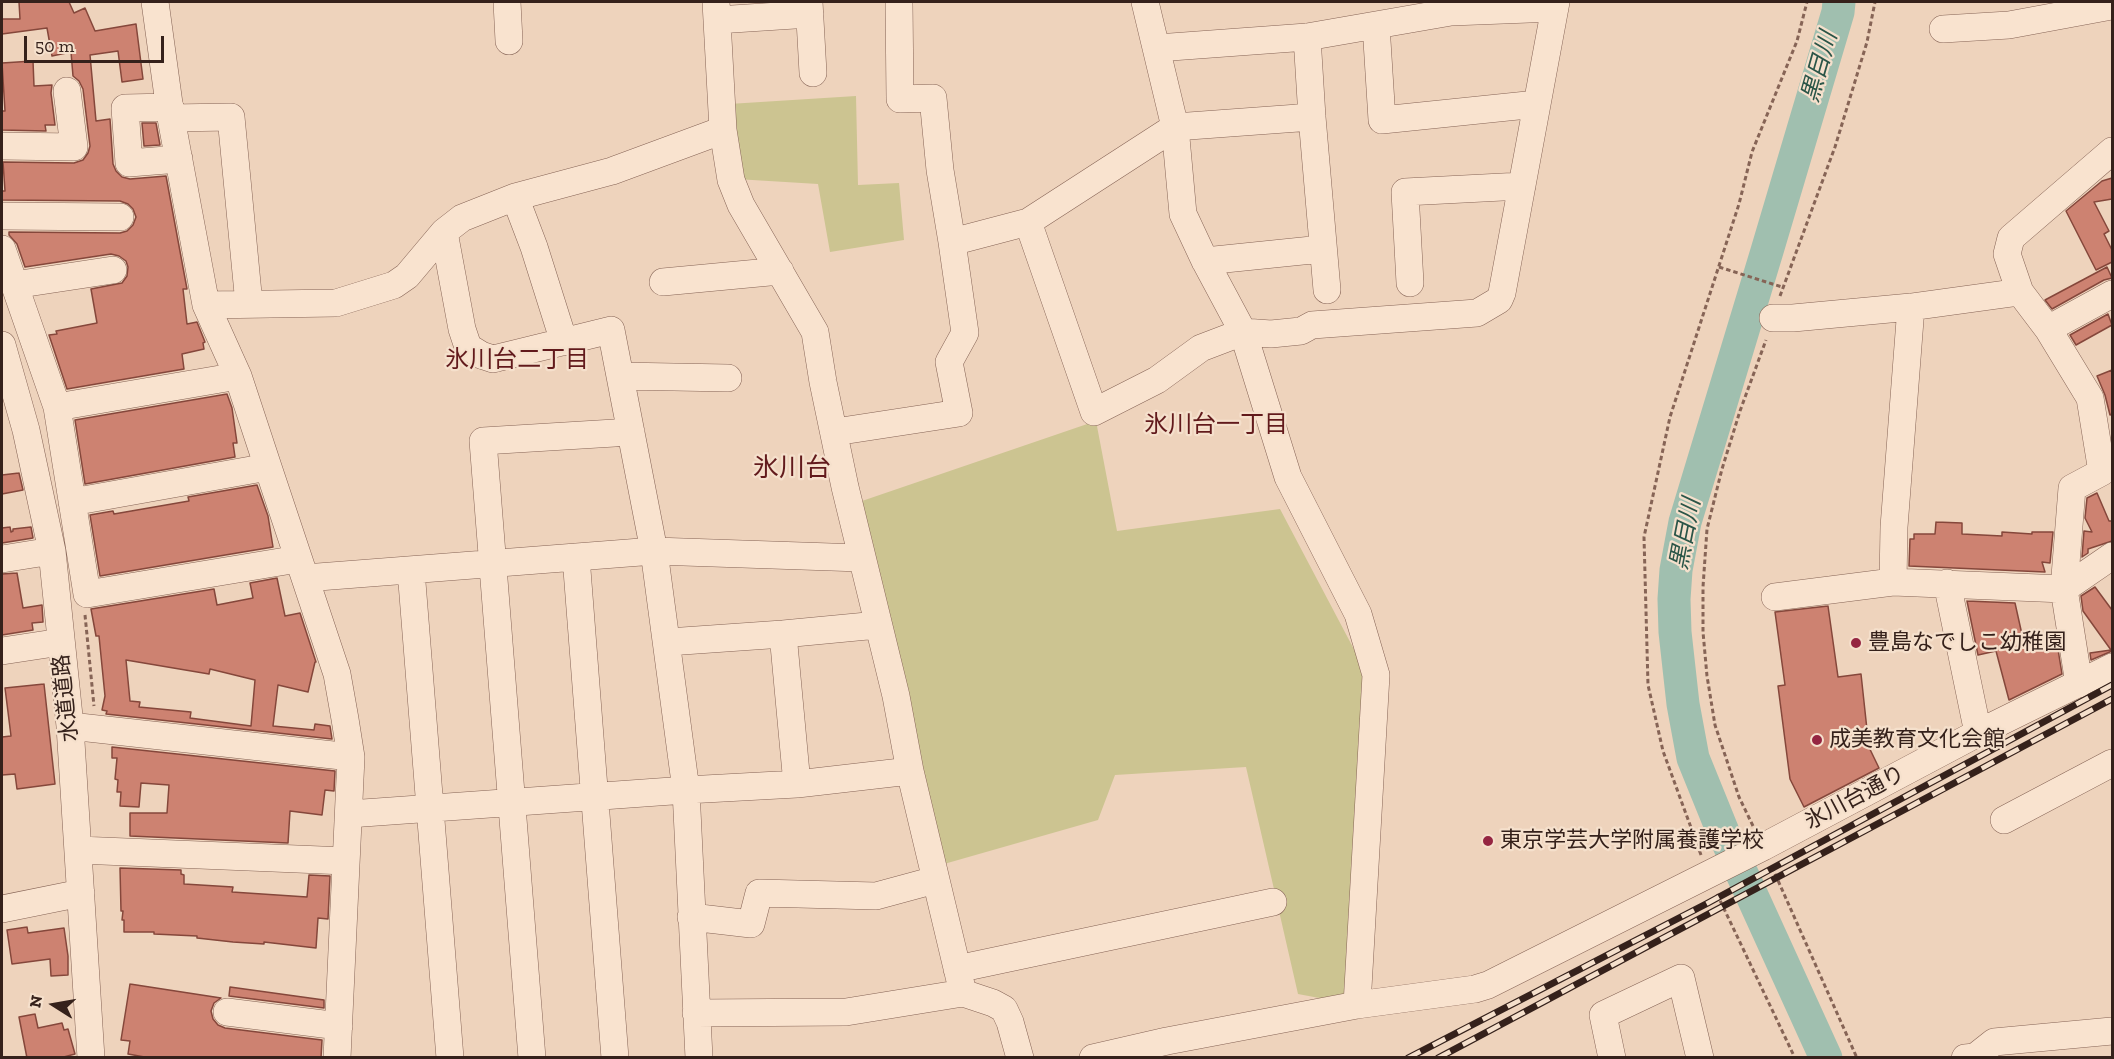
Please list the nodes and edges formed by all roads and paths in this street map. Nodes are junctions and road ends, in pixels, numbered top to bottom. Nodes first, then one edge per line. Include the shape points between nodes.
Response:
1 (155, 2) edge
2 (507, 2) edge
3 (899, 2) edge
4 (1145, 2) edge
5 (1807, 2) edge
6 (1875, 2) edge
7 (1556, 5) edge
8 (2112, 6) edge
9 (1490, 7) edge
10 (809, 8) edge
11 (716, 11) edge
12 (1376, 25) junction
13 (1943, 29) dead end
14 (1307, 37) junction
15 (509, 41) dead end
16 (1157, 48) junction
17 (813, 72) dead end
18 (67, 91) dead end
19 (1537, 104) junction
20 (171, 112) junction
21 (1312, 117) junction
22 (1175, 127) junction
23 (723, 130) junction
24 (2, 146) edge
25 (2112, 151) edge
26 (179, 159) junction
27 (1522, 186) junction
28 (515, 197) junction
29 (2, 216) edge
30 (120, 218) dead end
31 (1028, 222) junction
32 (444, 232) junction
33 (952, 242) junction
34 (2, 249) edge
35 (1322, 249) junction
36 (1205, 261) junction
37 (1719, 267) junction
38 (113, 270) dead end
39 (780, 271) junction
40 (663, 282) dead end
41 (1410, 284) dead end
42 (14, 285) junction
43 (1780, 287) junction
44 (1327, 290) dead end
45 (2020, 292) junction
46 (2112, 294) edge
47 (249, 304) junction
48 (206, 305) junction
49 (1911, 308) junction
50 (1773, 318) junction
51 (2048, 329) junction
52 (1243, 332) junction
53 (564, 342) junction
54 (2, 345) edge
55 (238, 376) junction
56 (620, 376) junction
57 (728, 378) dead end
58 (57, 407) junction
59 (631, 432) junction
60 (835, 432) junction
61 (268, 466) junction
62 (72, 502) junction
63 (52, 551) junction
64 (654, 551) junction
65 (2112, 556) edge
66 (576, 557) junction
67 (861, 558) junction
68 (2, 559) edge
69 (493, 564) junction
70 (302, 568) junction
71 (411, 570) junction
72 (1893, 582) junction
73 (1947, 583) junction
74 (2064, 589) junction
75 (1775, 597) dead end
76 (878, 625) junction
77 (783, 634) junction
78 (61, 642) junction
79 (668, 642) junction
80 (2, 651) edge
81 (2112, 667) edge
82 (2079, 684) junction
83 (70, 726) junction
84 (1978, 733) junction
85 (351, 757) junction
86 (2112, 763) edge
87 (910, 771) junction
88 (797, 784) junction
89 (686, 790) junction
90 (595, 797) junction
91 (512, 803) junction
92 (430, 808) junction
93 (349, 814) junction
94 (2004, 820) dead end
95 (1760, 848) junction
96 (78, 850) junction
97 (346, 861) junction
98 (1711, 872) junction
99 (935, 880) junction
100 (81, 893) junction
101 (1273, 902) dead end
102 (2, 909) edge
103 (691, 917) junction
104 (960, 981) junction
105 (1357, 1005) junction
106 (227, 1012) dead end
107 (696, 1013) junction
108 (339, 1026) junction
109 (2112, 1030) edge
110 (91, 1058) edge
111 (337, 1058) edge
112 (450, 1058) edge
113 (532, 1058) edge
114 (615, 1058) edge
115 (699, 1058) edge
116 (1020, 1058) edge
117 (1092, 1058) edge
118 (1612, 1058) edge
119 (1700, 1058) edge
120 (1795, 1058) edge
121 (1857, 1058) edge
122 (1965, 1058) edge

1 - 20 street
2 - 15 street
3 - 33 street via 900,99 933,98
4 - 16 street
5 - 37 path via 1797,41 1752,152
6 - 43 path via 1835,147
7 - 9 street
7 - 19 street
8 - 13 street via 2009,25
9 - 12 street
10 - 11 street
10 - 17 street
11 - 23 street
12 - 14 street
12 - 19 street via 1382,120
14 - 16 street
14 - 21 street
16 - 22 street
18 - 24 street via 75,157
19 - 27 street
20 - 26 street
20 - 26 street via 125,108 129,163
20 - 47 street via 231,117
21 - 22 street
21 - 35 street
22 - 31 street
22 - 36 street via 1183,214
23 - 28 street via 612,171
23 - 39 street via 737,196
25 - 45 street via 2011,238 2007,254
26 - 48 street
27 - 41 street via 1405,192
27 - 52 street via 1502,293 1499,300 1477,314 1312,325 1301,331 1271,334
28 - 32 street via 462,218
28 - 53 street
29 - 30 street
31 - 33 street
31 - 52 street via 1094,412 1157,380 1201,348
32 - 47 street via 407,276 394,285 336,303
32 - 53 street via 468,347 493,359
33 - 60 street via 965,333 949,362 959,413
34 - 42 street
35 - 36 street
35 - 44 street
36 - 52 street
37 - 43 path
37 - 98 path via 1670,417 1644,537 1648,685 1663,751
38 - 42 street
39 - 40 street
39 - 60 street via 815,332
42 - 58 street
43 - 50 path
45 - 49 street
45 - 51 street
46 - 51 street
47 - 48 street
48 - 55 street
49 - 50 street
49 - 72 street
50 - 95 path via 1722,469 1707,529 1703,587 1706,665 1715,725
51 - 74 street via 2090,398 2102,471 2072,488
52 - 105 street via 1288,477 1358,614 1376,675
53 - 56 street via 611,330
54 - 63 street, 水道道路 via 26,430
55 - 58 street
55 - 61 street
56 - 57 street
56 - 59 street
58 - 62 street
59 - 64 street
59 - 69 street via 483,441
60 - 67 street
61 - 62 street
61 - 70 street
62 - 70 street via 87,594
63 - 68 street
63 - 78 street, 水道道路
64 - 66 street
64 - 67 street
64 - 79 street
65 - 74 street
66 - 69 street
66 - 90 street
67 - 76 street
69 - 71 street
69 - 91 street
70 - 71 street
70 - 85 street via 337,674
71 - 92 street
72 - 73 street
72 - 75 street
73 - 74 street
73 - 84 street
74 - 82 street
76 - 77 street
76 - 87 street
77 - 79 street
77 - 88 street
78 - 80 street
78 - 83 street, 水道道路
79 - 89 street
81 - 82 street, 氷川台通り
82 - 84 street, 氷川台通り
83 - 85 street
83 - 96 street, 水道道路
84 - 95 street, 氷川台通り
85 - 93 street
86 - 94 street
87 - 88 street
87 - 99 street
88 - 89 street
89 - 90 street
89 - 103 street
90 - 91 street
90 - 114 street
91 - 92 street
91 - 113 street
92 - 93 street
92 - 112 street
93 - 97 street
95 - 98 street, 氷川台通り
95 - 121 path
96 - 97 street
96 - 100 street, 水道道路
97 - 108 street
98 - 105 street, 氷川台通り via 1488,985
98 - 120 path
99 - 103 street via 876,896 759,894 751,924
99 - 104 street
100 - 102 street
100 - 110 street, 水道道路
101 - 104 street
103 - 107 street
104 - 107 street via 846,1012
104 - 116 street via 1004,1010
105 - 117 street, 氷川台通り
106 - 108 street
107 - 115 street
108 - 111 street
109 - 122 street via 1994,1042 1975,1057
118 - 119 street via 1603,1015 1681,978

